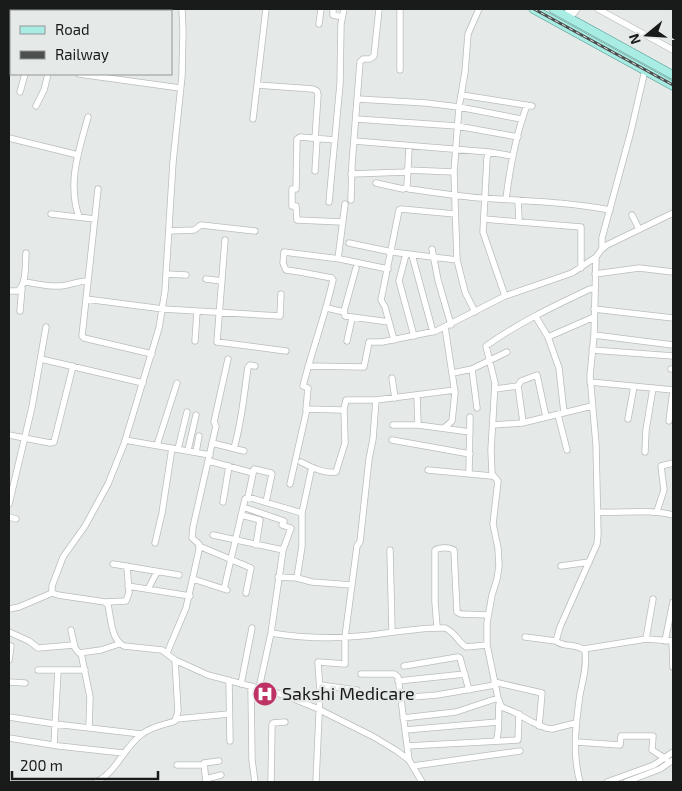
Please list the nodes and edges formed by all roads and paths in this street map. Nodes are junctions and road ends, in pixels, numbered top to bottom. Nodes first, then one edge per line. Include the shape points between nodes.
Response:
1 (182, 9) edge
2 (266, 9) edge
3 (320, 9) edge
4 (332, 9) edge
5 (344, 9) edge
6 (379, 9) edge
7 (400, 9) edge
8 (479, 9) edge
9 (532, 9) edge
10 (553, 9) edge
11 (578, 9) edge
12 (598, 9) edge
13 (568, 14) edge
14 (342, 17) junction
15 (319, 24) dead end
16 (562, 24) junction
17 (673, 50) edge
18 (400, 70) dead end
19 (645, 70) junction
20 (25, 75) edge
21 (48, 75) edge
22 (86, 75) edge
23 (673, 75) edge
24 (257, 85) junction
25 (673, 86) edge
26 (180, 88) junction
27 (20, 92) dead end
28 (462, 95) junction
29 (358, 100) junction
30 (36, 106) dead end
31 (459, 107) junction
32 (88, 117) dead end
33 (253, 119) dead end
34 (356, 119) junction
35 (521, 119) junction
36 (458, 126) junction
37 (518, 137) junction
38 (9, 138) edge
39 (316, 139) junction
40 (335, 140) junction
41 (354, 141) junction
42 (408, 147) junction
43 (455, 150) junction
44 (489, 152) junction
45 (78, 155) junction
46 (512, 156) junction
47 (315, 171) dead end
48 (407, 171) junction
49 (454, 172) junction
50 (351, 174) junction
51 (376, 184) dead end
52 (407, 188) junction
53 (98, 190) dead end
54 (454, 196) junction
55 (484, 198) junction
56 (506, 199) junction
57 (351, 200) dead end
58 (518, 200) junction
59 (329, 202) dead end
60 (345, 204) dead end
61 (610, 210) junction
62 (51, 214) dead end
63 (455, 214) junction
64 (673, 214) edge
65 (632, 215) dead end
66 (79, 217) junction
67 (484, 218) junction
68 (95, 219) junction
69 (519, 220) junction
70 (342, 222) junction
71 (639, 230) junction
72 (169, 231) junction
73 (255, 231) dead end
74 (225, 240) dead end
75 (349, 243) dead end
76 (602, 248) junction
77 (432, 249) dead end
78 (392, 252) junction
79 (26, 253) dead end
80 (409, 254) junction
81 (433, 256) junction
82 (596, 258) junction
83 (338, 259) junction
84 (456, 260) junction
85 (356, 268) dead end
86 (580, 268) junction
87 (388, 269) junction
88 (673, 272) edge
89 (166, 274) junction
90 (595, 274) junction
91 (186, 275) dead end
92 (206, 279) dead end
93 (88, 281) junction
94 (222, 281) junction
95 (23, 285) junction
96 (595, 289) junction
97 (9, 291) edge
98 (281, 294) dead end
99 (505, 296) junction
100 (86, 299) junction
101 (327, 308) junction
102 (163, 309) junction
103 (594, 309) junction
104 (20, 311) dead end
105 (197, 311) junction
106 (219, 312) junction
107 (344, 312) junction
108 (475, 312) junction
109 (594, 316) junction
110 (536, 317) junction
111 (352, 318) junction
112 (673, 318) edge
113 (389, 322) junction
114 (448, 326) junction
115 (46, 327) dead end
116 (432, 332) junction
117 (594, 335) junction
118 (414, 336) junction
119 (548, 337) junction
120 (394, 340) junction
121 (195, 341) dead end
122 (347, 342) dead end
123 (673, 344) edge
124 (592, 350) junction
125 (286, 351) dead end
126 (507, 352) dead end
127 (152, 354) junction
128 (673, 356) edge
129 (41, 359) junction
130 (228, 359) dead end
131 (490, 361) junction
132 (73, 366) junction
133 (255, 366) dead end
134 (308, 366) junction
135 (472, 369) junction
136 (453, 373) junction
137 (392, 378) dead end
138 (590, 382) junction
139 (143, 383) junction
140 (177, 383) dead end
141 (518, 386) junction
142 (634, 386) junction
143 (653, 388) junction
144 (495, 389) junction
145 (455, 390) junction
146 (673, 390) edge
147 (417, 396) junction
148 (395, 398) junction
149 (376, 400) junction
150 (592, 406) junction
151 (477, 408) dead end
152 (344, 409) junction
153 (306, 410) junction
154 (187, 412) dead end
155 (561, 414) junction
156 (196, 415) dead end
157 (470, 417) dead end
158 (546, 417) junction
159 (628, 419) dead end
160 (669, 421) dead end
161 (523, 422) junction
162 (393, 424) dead end
163 (418, 425) junction
164 (493, 425) junction
165 (184, 427) junction
166 (444, 428) junction
167 (193, 429) junction
168 (470, 432) junction
169 (9, 435) edge
170 (199, 436) dead end
171 (24, 439) junction
172 (125, 440) junction
173 (392, 440) dead end
174 (212, 443) junction
175 (157, 445) junction
176 (175, 448) junction
177 (234, 448) junction
178 (188, 450) junction
179 (567, 450) dead end
180 (244, 451) dead end
181 (196, 452) junction
182 (645, 452) dead end
183 (470, 454) junction
184 (209, 458) junction
185 (301, 462) dead end
186 (673, 463) edge
187 (229, 466) junction
188 (313, 468) junction
189 (428, 470) dead end
190 (253, 473) junction
191 (470, 474) junction
192 (492, 476) junction
193 (290, 484) dead end
194 (248, 496) junction
195 (222, 502) dead end
196 (266, 502) junction
197 (9, 504) edge
198 (243, 507) junction
199 (657, 511) junction
200 (258, 512) junction
201 (598, 512) junction
202 (302, 514) junction
203 (242, 515) junction
204 (673, 515) edge
205 (9, 517) edge
206 (16, 519) dead end
207 (256, 519) junction
208 (213, 535) dead end
209 (236, 540) junction
210 (155, 542) dead end
211 (256, 544) junction
212 (200, 546) junction
213 (283, 550) junction
214 (390, 550) dead end
215 (231, 560) junction
216 (589, 562) junction
217 (113, 564) dead end
218 (127, 566) junction
219 (561, 566) dead end
220 (157, 572) junction
221 (179, 575) dead end
222 (278, 577) junction
223 (193, 578) junction
224 (297, 578) junction
225 (352, 585) junction
226 (128, 586) junction
227 (148, 589) junction
228 (52, 593) junction
229 (246, 593) dead end
230 (190, 596) junction
231 (654, 600) dead end
232 (106, 602) junction
233 (673, 602) edge
234 (9, 609) edge
235 (488, 615) junction
236 (438, 627) junction
237 (252, 628) dead end
238 (71, 630) dead end
239 (392, 631) junction
240 (9, 632) edge
241 (271, 633) junction
242 (345, 637) junction
243 (525, 637) dead end
244 (646, 640) junction
245 (556, 641) junction
246 (670, 641) edge
247 (119, 644) junction
248 (488, 644) junction
249 (11, 646) dead end
250 (74, 646) junction
251 (584, 649) junction
252 (81, 653) junction
253 (167, 653) junction
254 (9, 660) edge
255 (175, 660) junction
256 (404, 666) dead end
257 (673, 666) edge
258 (38, 670) dead end
259 (58, 670) junction
260 (85, 670) junction
261 (361, 674) dead end
262 (465, 674) junction
263 (229, 680) junction
264 (398, 681) junction
265 (9, 682) edge
266 (25, 682) dead end
267 (241, 684) junction
268 (495, 684) junction
269 (320, 685) junction
270 (251, 686) junction
271 (258, 688) junction
272 (357, 690) dead end
273 (469, 690) junction
274 (400, 698) junction
275 (498, 701) junction
276 (319, 710) junction
277 (229, 714) junction
278 (519, 714) junction
279 (9, 717) edge
280 (403, 718) junction
281 (176, 719) junction
282 (285, 722) dead end
283 (498, 722) junction
284 (576, 723) junction
285 (55, 724) junction
286 (540, 726) junction
287 (89, 728) junction
288 (405, 730) junction
289 (141, 734) junction
290 (9, 738) edge
291 (230, 741) dead end
292 (496, 741) junction
293 (576, 742) junction
294 (54, 745) junction
295 (407, 746) junction
296 (520, 752) dead end
297 (673, 752) edge
298 (123, 753) junction
299 (666, 759) junction
300 (408, 760) junction
301 (673, 760) edge
302 (219, 761) dead end
303 (177, 765) dead end
304 (204, 765) junction
305 (413, 766) junction
306 (221, 775) dead end
307 (206, 781) edge
308 (96, 782) edge
309 (255, 782) edge
310 (271, 782) edge
311 (316, 782) edge
312 (422, 782) edge
313 (580, 782) edge
314 (607, 782) edge
315 (626, 782) edge

1 - 26 street
2 - 24 street
3 - 15 street
4 - 14 street via 333,15
5 - 14 street
6 - 29 street via 375,54 360,62
7 - 18 street
8 - 28 street via 468,34
9 - 16 main road
10 - 13 main road
11 - 13 street
12 - 17 street
13 - 16 main road
13 - 23 main road
14 - 40 street
16 - 19 main road
19 - 25 main road
19 - 61 street
20 - 27 street
21 - 30 street
22 - 26 street
24 - 33 street
24 - 39 street via 317,91
26 - 72 street
28 - 31 street
28 - 35 street via 529,105
29 - 31 street
29 - 34 street
31 - 35 street
31 - 36 street
32 - 45 street
34 - 36 street
34 - 41 street
35 - 37 street
36 - 37 street
36 - 43 street
37 - 46 street
38 - 45 street
39 - 40 street
39 - 47 street
39 - 70 street via 297,138 296,189 292,190 292,206 296,206 298,220
40 - 59 street
41 - 42 street
41 - 50 street
42 - 43 street
42 - 48 street
43 - 44 street
43 - 49 street
44 - 46 street
44 - 55 street
45 - 66 street via 73,187
46 - 56 street
48 - 49 street
48 - 50 street
48 - 52 street
49 - 54 street
50 - 57 street
51 - 52 street
52 - 54 street
53 - 68 street
54 - 55 street
54 - 63 street
55 - 56 street
55 - 67 street
56 - 58 street
58 - 61 street
58 - 69 street
60 - 70 street
61 - 76 street
62 - 66 street
63 - 78 street via 400,209
63 - 84 street
64 - 71 street
65 - 71 street
66 - 68 street
67 - 69 street
67 - 99 street via 484,237
68 - 93 street
69 - 86 street via 581,227
70 - 83 street
71 - 76 street
72 - 73 street via 194,230 201,225
72 - 89 street
74 - 94 street
75 - 78 street
76 - 82 street
77 - 81 street
78 - 80 street
78 - 87 street
79 - 95 street
80 - 81 street
80 - 116 street
80 - 118 street via 399,281
81 - 84 street
81 - 114 street
82 - 86 street
82 - 90 street
83 - 87 street
83 - 101 street via 284,252 286,270 332,278
84 - 108 street via 465,292
85 - 107 street
86 - 99 street via 567,276
87 - 113 street via 382,300
88 - 90 street via 639,268
89 - 91 street
89 - 102 street
90 - 96 street
92 - 94 street
93 - 95 street via 56,286
93 - 100 street
94 - 106 street
95 - 97 street via 18,291
95 - 104 street
96 - 103 street
96 - 110 street
98 - 106 street via 280,316
99 - 108 street
100 - 102 street
100 - 127 street via 82,337
101 - 107 street
101 - 134 street
102 - 105 street
102 - 127 street
103 - 109 street
103 - 112 street
105 - 106 street
105 - 121 street
106 - 125 street via 217,342
107 - 111 street via 345,316
108 - 114 street
109 - 117 street
109 - 119 street
110 - 119 street
110 - 131 street via 486,346
111 - 113 street
111 - 122 street
113 - 120 street
114 - 116 street
114 - 136 street
115 - 129 street
116 - 118 street
117 - 123 street
117 - 124 street
118 - 120 street
119 - 155 street via 560,368
120 - 134 street via 369,342 364,367
124 - 128 street
124 - 138 street
126 - 131 street
127 - 139 street
129 - 132 street
129 - 171 street
130 - 174 street
131 - 135 street
131 - 144 street
132 - 139 street
132 - 171 street via 54,442
133 - 177 street via 248,366 244,407
134 - 153 street via 303,386 308,388
135 - 136 street
135 - 151 street
136 - 145 street
137 - 148 street
138 - 142 street
138 - 150 street
139 - 172 street
140 - 175 street
141 - 144 street
141 - 158 street via 521,381 537,375
141 - 161 street
142 - 143 street
142 - 159 street
143 - 146 street
143 - 182 street
144 - 164 street
145 - 147 street
145 - 166 street via 452,421
146 - 160 street
147 - 148 street
147 - 163 street
148 - 149 street
149 - 152 street via 346,400
149 - 225 street
150 - 155 street
150 - 201 street
152 - 153 street
152 - 188 street via 345,443 336,472
153 - 193 street
154 - 165 street
155 - 158 street
155 - 179 street
156 - 167 street
157 - 168 street
158 - 161 street
161 - 164 street
162 - 163 street
163 - 166 street
164 - 192 street
165 - 167 street
165 - 176 street
166 - 168 street
167 - 178 street
168 - 183 street
169 - 171 street
170 - 181 street
171 - 197 street
172 - 175 street
172 - 228 street via 108,484 63,557
173 - 183 street
174 - 177 street
174 - 184 street
175 - 176 street
176 - 178 street
176 - 210 street
177 - 180 street
178 - 181 street
181 - 184 street
183 - 191 street
184 - 187 street
184 - 212 street via 192,535
185 - 188 street
186 - 199 street via 661,466 664,490
187 - 190 street
187 - 195 street
188 - 202 street
189 - 191 street
190 - 194 street
190 - 196 street via 254,469 272,474
191 - 192 street
192 - 235 street via 498,480 493,524 499,566
194 - 196 street
194 - 198 street
196 - 202 street
198 - 200 street
198 - 203 street
199 - 201 street
199 - 204 street
200 - 207 street
200 - 213 street via 284,521 282,525 291,528
201 - 216 street via 597,544
202 - 224 street
203 - 207 street
203 - 209 street
205 - 206 street
207 - 211 street via 260,520
208 - 209 street
209 - 211 street
209 - 215 street
211 - 213 street
212 - 215 street
212 - 223 street
213 - 222 street
214 - 239 street
215 - 223 street via 225,590
215 - 229 street via 251,568
216 - 219 street
216 - 245 street
217 - 218 street
218 - 220 street
218 - 226 street
220 - 221 street
220 - 227 street
222 - 224 street
222 - 241 street
223 - 230 street
224 - 225 street
225 - 242 street
226 - 227 street
226 - 232 street via 126,601
227 - 230 street
228 - 232 street
228 - 234 street
230 - 253 street
231 - 244 street
232 - 247 street
233 - 246 street
235 - 236 street via 457,612 454,550 438,548 435,550
235 - 248 street
236 - 239 street
236 - 248 street via 450,630 466,647
237 - 267 street
238 - 250 street
239 - 242 street
240 - 250 street via 38,648
241 - 242 street via 300,638
241 - 271 street
242 - 269 street via 345,664 318,662
243 - 245 street
244 - 246 street
244 - 251 street
245 - 251 street
246 - 257 street
247 - 252 street
247 - 253 street
248 - 268 street
249 - 254 street
250 - 252 street
251 - 284 street via 585,666
252 - 260 street
253 - 255 street
255 - 263 street via 208,675
255 - 281 street
256 - 262 street via 458,657
258 - 259 street
259 - 260 street
259 - 285 street
260 - 287 street via 90,697
261 - 264 street via 394,674
262 - 264 street
262 - 273 street
263 - 267 street
263 - 277 street
264 - 274 street
265 - 266 street
267 - 270 street
268 - 273 street
268 - 275 street
268 - 286 street via 542,693
269 - 272 street
269 - 276 street
270 - 271 street
270 - 309 street
271 - 276 street
273 - 274 street
274 - 280 street
275 - 278 street via 504,708
275 - 280 street via 456,712
275 - 283 street
276 - 300 street via 374,737
276 - 311 street
277 - 281 street
277 - 291 street
278 - 286 street
278 - 292 street via 518,740
279 - 285 street
280 - 288 street
281 - 289 street
282 - 310 street via 272,725
283 - 288 street
283 - 292 street
284 - 286 street via 552,729
284 - 293 street
285 - 287 street
285 - 294 street
287 - 289 street
288 - 295 street
289 - 298 street
290 - 294 street
292 - 295 street
293 - 299 street via 620,745 621,736 653,736 652,750
293 - 313 street
294 - 298 street
295 - 300 street
296 - 305 street
297 - 299 street
298 - 308 street via 105,777
299 - 314 street
300 - 305 street
301 - 315 street via 660,769
302 - 304 street
303 - 304 street
304 - 307 street
305 - 312 street
306 - 307 street

